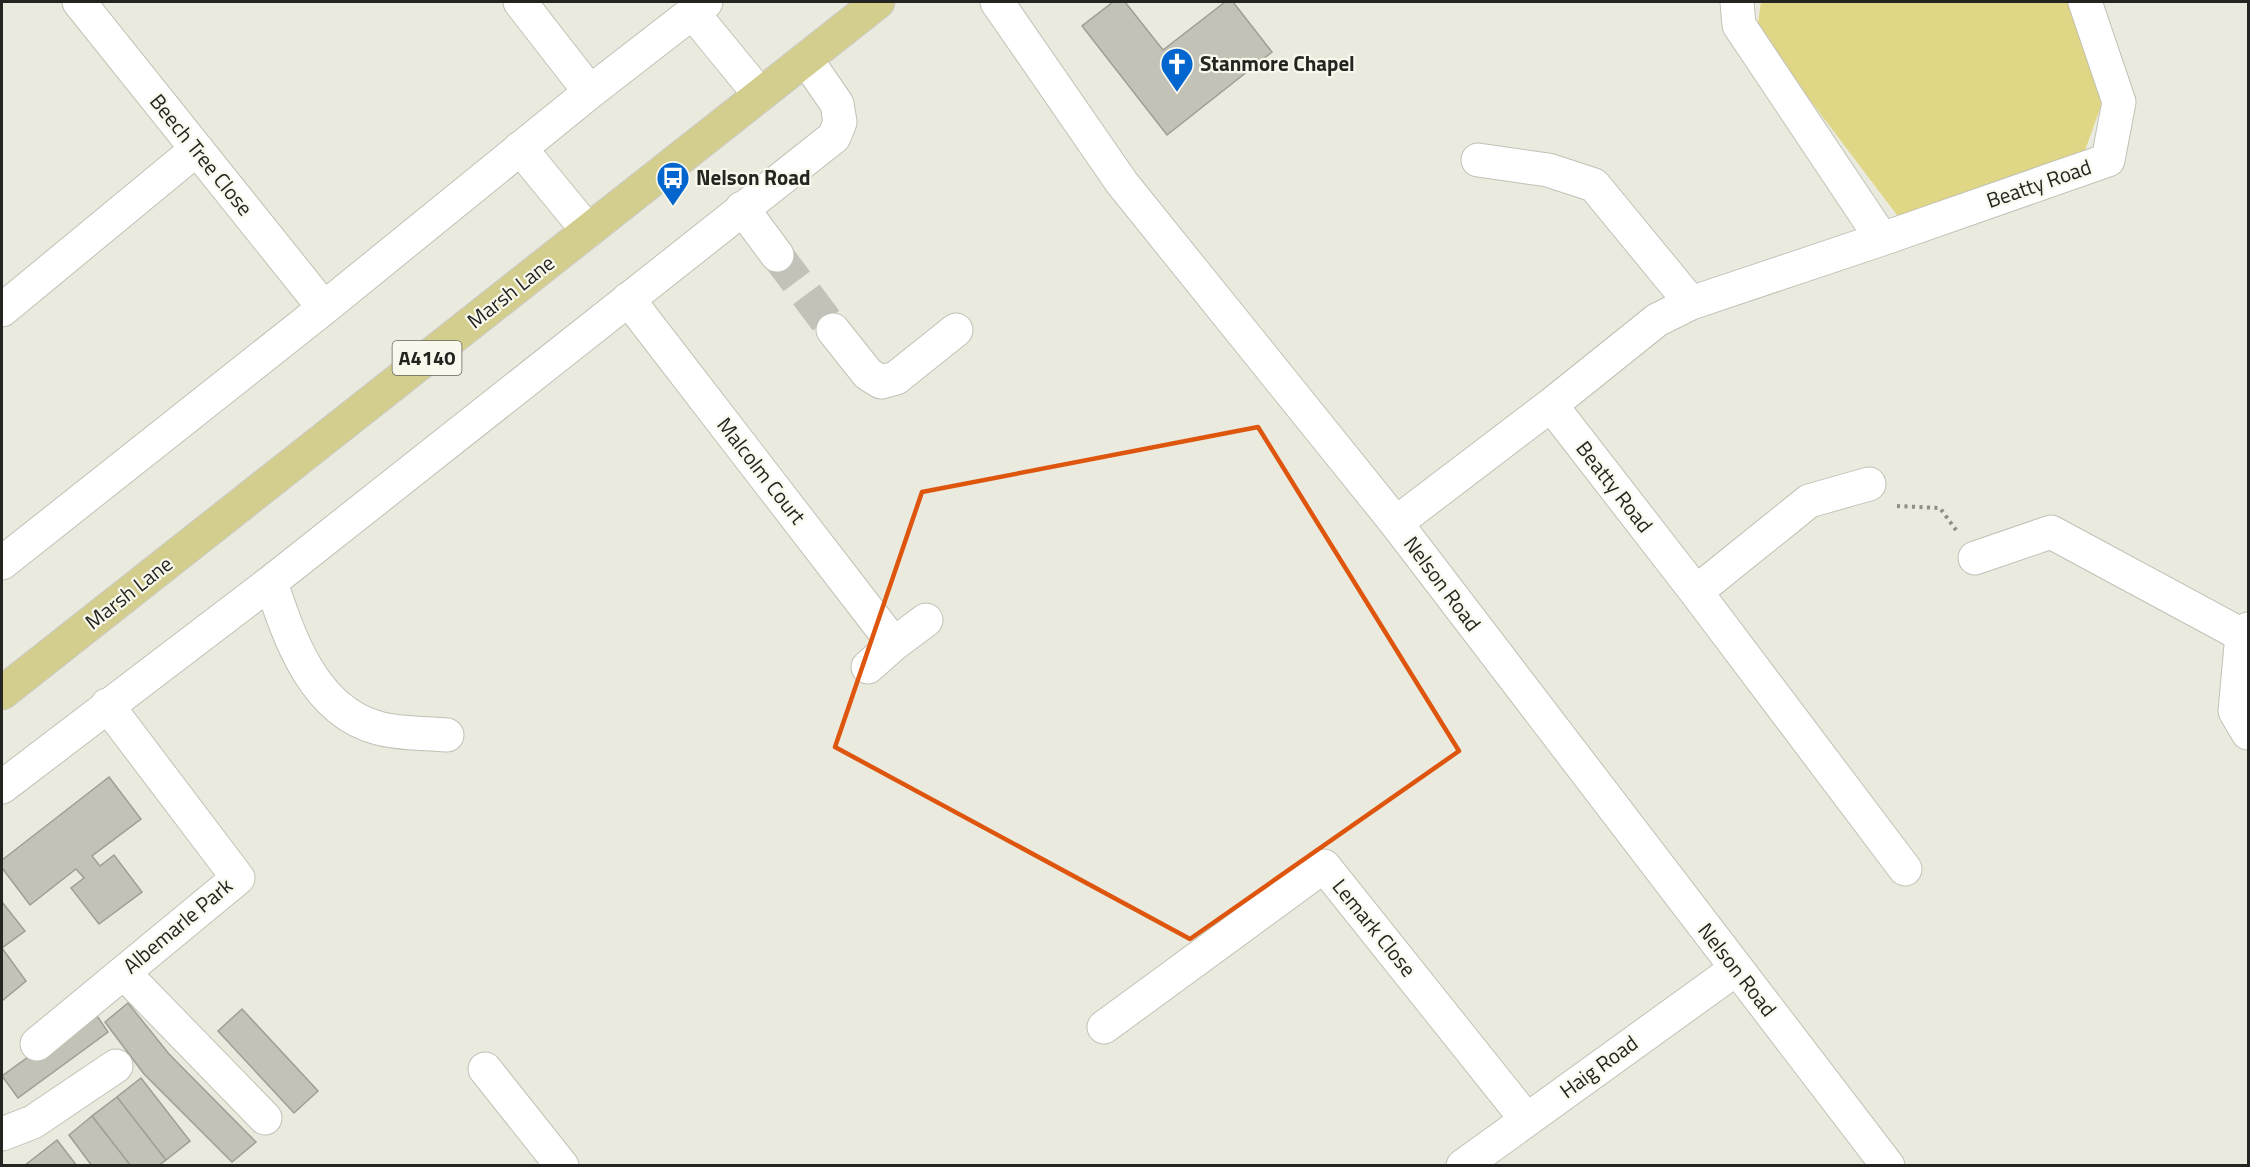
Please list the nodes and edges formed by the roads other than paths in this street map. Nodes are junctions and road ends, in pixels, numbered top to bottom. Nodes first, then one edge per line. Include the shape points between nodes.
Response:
1 (79, 2) edge
2 (520, 2) edge
3 (878, 2) edge
4 (997, 2) edge
5 (1737, 2) edge
6 (2085, 2) edge
7 (699, 7) edge
8 (806, 59) junction
9 (590, 92) junction
10 (760, 95) junction
11 (520, 148) junction
12 (197, 149) junction
13 (1478, 160) dead end
14 (742, 208) junction
15 (588, 231) junction
16 (1882, 239) junction
17 (777, 255) tunnel mouth
18 (628, 299) junction
19 (1691, 303) junction
20 (324, 308) junction
21 (2, 310) edge
22 (834, 330) tunnel mouth
23 (956, 330) dead end
24 (1551, 405) junction
25 (1869, 484) road end
26 (1396, 523) junction
27 (1975, 558) road end
28 (2, 563) edge
29 (271, 582) junction
30 (1696, 592) junction
31 (926, 620) dead end
32 (2245, 632) edge
33 (894, 644) junction
34 (868, 667) dead end
35 (2, 693) edge
36 (107, 705) junction
37 (2248, 733) edge
38 (447, 735) dead end
39 (2, 787) edge
40 (1905, 869) dead end
41 (1736, 969) junction
42 (124, 973) junction
43 (1104, 1027) dead end
44 (37, 1044) dead end
45 (116, 1066) dead end
46 (485, 1069) dead end
47 (264, 1118) dead end
48 (1526, 1119) junction
49 (2, 1134) edge
50 (562, 1166) edge
51 (1463, 1166) edge
52 (1888, 1166) edge

1 - 12 street, Beech Tree Close
2 - 9 street
3 - 8 main road, Marsh Lane / A4140
4 - 26 street, Nelson Road via 1122,183
5 - 16 street via 1739,25
6 - 16 street, Beatty Road via 2119,102 2108,160
7 - 9 street
7 - 10 street
8 - 10 main road, Marsh Lane / A4140
8 - 14 street via 837,104 840,122 834,136
9 - 11 street
10 - 15 main road, Marsh Lane / A4140
11 - 15 street
11 - 20 street
12 - 20 street, Beech Tree Close
12 - 21 street
13 - 19 street via 1548,170 1594,185
14 - 17 street
14 - 18 street
15 - 35 main road, Marsh Lane / A4140
16 - 19 street, Beatty Road
18 - 29 street
18 - 33 street, Malcolm Court
19 - 24 street, Beatty Road via 1657,320
20 - 28 street
22 - 23 street via 868,374 881,382 896,378
24 - 26 street
24 - 30 street, Beatty Road
25 - 30 street via 1809,501
26 - 41 street, Nelson Road
27 - 32 street via 2051,532
29 - 36 street
29 - 38 street via 284,623 315,684 347,716 379,729
30 - 40 street, Beatty Road
31 - 33 street
32 - 37 street via 2235,711
33 - 34 street
36 - 39 street
36 - 42 street, Albemarle Park via 238,878
41 - 48 street, Haig Road
41 - 52 street, Nelson Road
42 - 44 street, Albemarle Park
42 - 47 street
43 - 48 street, Lemark Close via 1324,866
45 - 49 street via 33,1122
46 - 50 street
48 - 51 street, Haig Road

